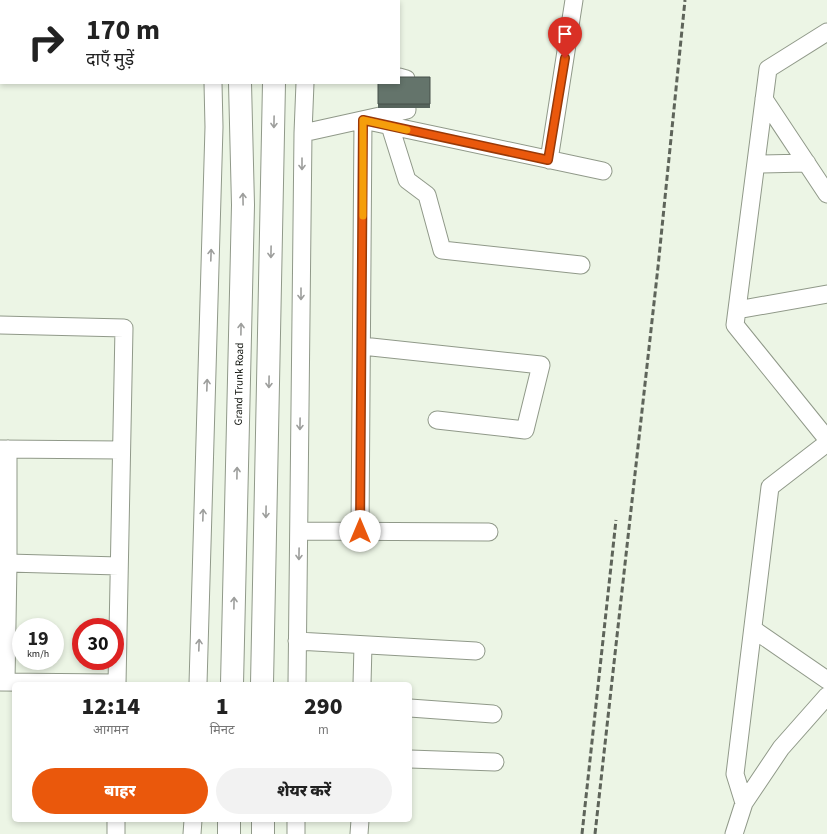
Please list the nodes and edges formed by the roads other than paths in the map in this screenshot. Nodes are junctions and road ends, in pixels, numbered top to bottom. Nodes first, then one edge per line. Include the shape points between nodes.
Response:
1 (574, 0) edge
2 (827, 32) edge
3 (400, 77) edge
4 (213, 84) edge
5 (240, 84) edge
6 (274, 84) edge
7 (305, 84) edge
8 (764, 99) junction
9 (390, 126) junction
10 (303, 133) junction
11 (548, 160) junction
12 (807, 163) junction
13 (756, 164) junction
14 (603, 171) dead end
15 (827, 194) edge
16 (581, 265) dead end
17 (827, 294) edge
18 (737, 310) junction
19 (0, 325) edge
20 (362, 346) junction
21 (437, 420) dead end
22 (827, 439) edge
23 (827, 442) edge
24 (4, 449) edge
25 (121, 450) junction
26 (299, 531) junction
27 (360, 531) junction
28 (489, 532) dead end
29 (8, 564) junction
30 (119, 566) junction
31 (753, 629) junction
32 (297, 641) junction
33 (363, 645) junction
34 (476, 651) dead end
35 (827, 680) edge
36 (3, 681) edge
37 (60, 682) edge
38 (117, 682) edge
39 (198, 682) edge
40 (232, 682) edge
41 (262, 682) edge
42 (297, 682) edge
43 (362, 682) edge
44 (827, 696) edge
45 (412, 708) edge
46 (493, 714) dead end
47 (412, 759) edge
48 (495, 762) dead end
49 (744, 803) junction
50 (116, 822) edge
51 (193, 822) edge
52 (229, 822) edge
53 (263, 822) edge
54 (296, 822) edge
55 (360, 822) edge
56 (116, 834) edge
57 (192, 834) edge
58 (229, 834) edge
59 (263, 834) edge
60 (296, 834) edge
61 (359, 834) edge
62 (734, 834) edge

1 - 11 street
2 - 8 street via 768,68
3 - 10 street via 406,79 407,110
39 -> 4 street via 214,127
40 -> 5 highway, Grand Trunk Road via 243,205
6 -> 41 highway
7 - 10 street
8 - 12 street
8 - 13 street
9 - 11 street
9 - 16 street via 407,180 427,195 442,250
9 - 20 street via 363,120
10 -> 26 street
11 - 14 street
12 - 13 street
12 - 15 street
13 - 18 street
17 - 18 street
18 - 22 street via 735,325
19 - 25 street via 124,328
20 - 21 street via 541,365 525,430
20 - 27 street
23 - 31 street via 770,487
24 - 25 street
24 - 29 street
25 - 30 street
26 - 27 street
26 -> 32 street
27 - 28 street
29 - 30 street
29 - 36 street
30 - 38 street
31 - 35 street
31 - 49 street via 735,774
32 - 33 street
32 - 42 street
33 - 34 street
33 - 43 street
36 - 37 street
44 - 49 street via 781,748
45 - 46 street
47 - 48 street
49 - 62 street
50 - 56 street
51 - 57 street
52 - 58 highway
53 - 59 highway
54 - 60 street
55 - 61 street

